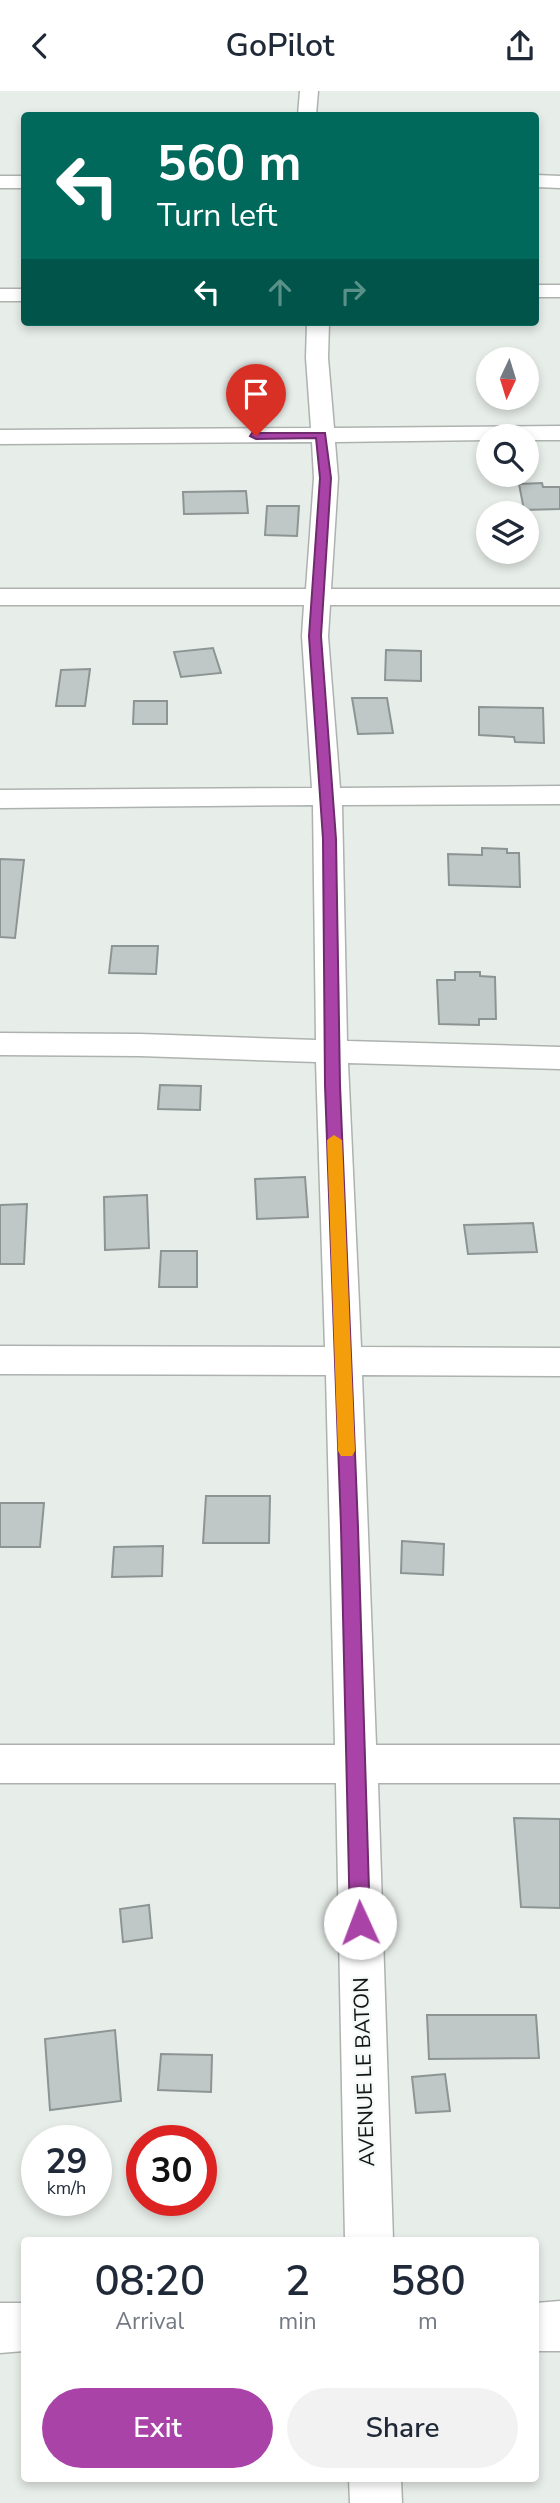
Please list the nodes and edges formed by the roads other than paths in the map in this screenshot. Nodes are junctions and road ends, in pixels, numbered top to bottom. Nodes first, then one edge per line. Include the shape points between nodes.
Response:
1 (309, 91) edge
2 (307, 112) edge
3 (539, 181) edge
4 (560, 181) edge
5 (0, 182) edge
6 (21, 182) edge
7 (560, 291) edge
8 (539, 292) edge
9 (0, 295) edge
10 (21, 295) edge
11 (318, 326) edge
12 (560, 433) edge
13 (321, 435) junction
14 (0, 437) edge
15 (317, 595) junction
16 (0, 597) edge
17 (560, 597) edge
18 (328, 795) junction
19 (560, 795) edge
20 (0, 799) edge
21 (0, 1044) edge
22 (332, 1052) junction
23 (560, 1058) edge
24 (343, 1359) junction
25 (0, 1360) edge
26 (560, 1362) edge
27 (0, 1764) edge
28 (355, 1764) junction
29 (560, 1764) edge
30 (369, 2237) edge
31 (560, 2326) edge
32 (21, 2327) edge
33 (539, 2327) edge
34 (0, 2328) edge
35 (375, 2482) edge
36 (376, 2503) edge

1 - 2 street
3 - 4 street
5 - 6 street
7 - 8 street
9 - 10 street
11 - 13 street, AVENUE LE BATON
12 - 13 street
13 - 14 street
13 - 15 street, AVENUE LE BATON via 326,478
15 - 16 street
15 - 17 street
15 - 18 street, AVENUE LE BATON via 315,636
18 - 19 street
18 - 20 street
18 - 22 street, AVENUE LE BATON
21 - 22 street via 102,1042
22 - 23 street
22 - 24 street, AVENUE LE BATON
24 - 25 street
24 - 26 street
24 - 28 street, AVENUE LE BATON
27 - 28 street
28 - 29 street
28 - 30 street, AVENUE LE BATON
31 - 33 street
32 - 34 street
35 - 36 street

